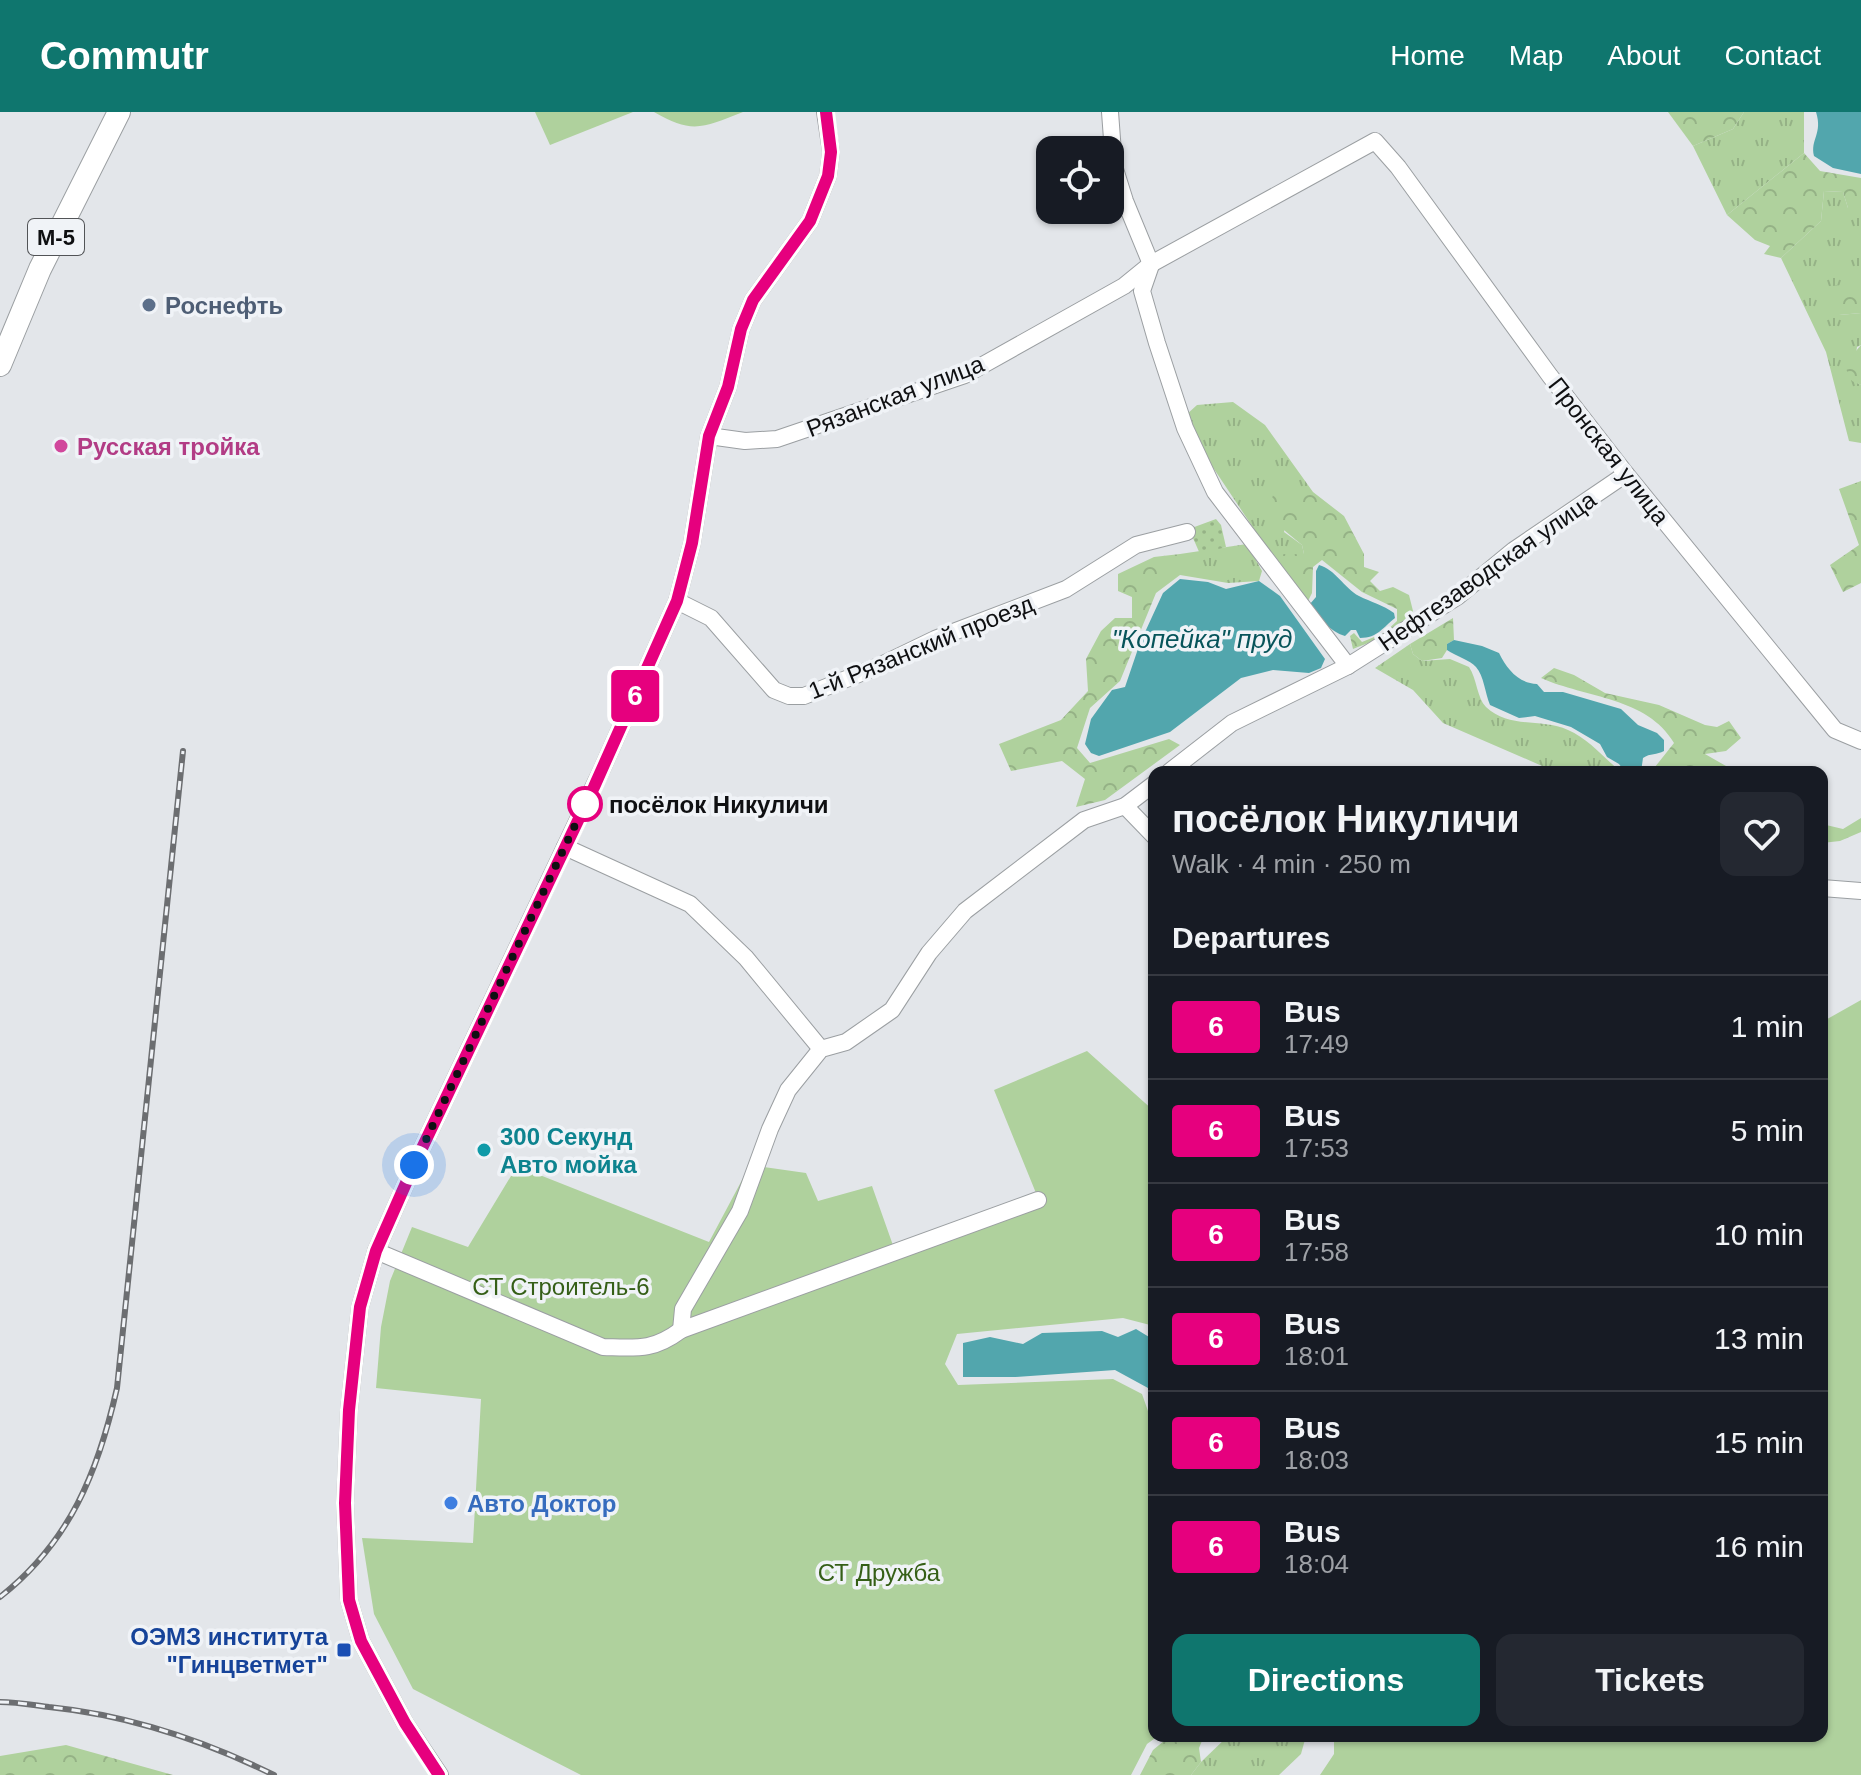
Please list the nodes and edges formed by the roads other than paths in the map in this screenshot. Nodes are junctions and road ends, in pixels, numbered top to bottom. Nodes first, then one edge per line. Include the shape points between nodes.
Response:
1 (119, 112) edge
2 (825, 112) edge
3 (1110, 112) edge
4 (1375, 141) joint
5 (1151, 264) junction
6 (0, 365) edge
7 (709, 436) junction
8 (1626, 474) junction
9 (1187, 532) dead end
10 (677, 601) junction
11 (1348, 666) junction
12 (1861, 741) edge
13 (1177, 766) edge
14 (1148, 789) edge
15 (1125, 806) junction
16 (1148, 830) edge
17 (565, 847) junction
18 (1828, 889) edge
19 (1861, 891) edge
20 (821, 1049) junction
21 (1038, 1200) dead end
22 (376, 1251) junction
23 (681, 1330) junction
24 (440, 1775) edge

1 - 6 highway, М-5 via 40,269
2 - 7 street via 831,152 820,200 753,300
3 - 5 street via 1114,166
4 - 5 street, Рязанская улица
4 - 8 street, Пронская улица
5 - 7 street, Рязанская улица via 1124,286 965,375 777,439
5 - 11 street via 1142,291 1185,428 1215,492
7 - 10 street
8 - 11 street, Нефтезаводская улица via 1514,550 1457,597
8 - 12 street, Пронская улица via 1835,730
9 - 10 street, 1-й Рязанский проезд via 1136,545 1066,589 804,696 774,690 711,618
10 - 17 street
11 - 13 street, Нефтезаводская улица via 1232,723
14 - 15 street
15 - 16 street
15 - 20 street via 1084,820 965,911 929,953 892,1010 846,1042
17 - 20 street via 690,904 746,958
17 - 22 street
18 - 19 street
20 - 23 street via 788,1090 740,1211 683,1309
21 - 23 street
22 - 23 street via 603,1347 662,1344
22 - 24 street via 360,1307 349,1410 349,1600 361,1641

